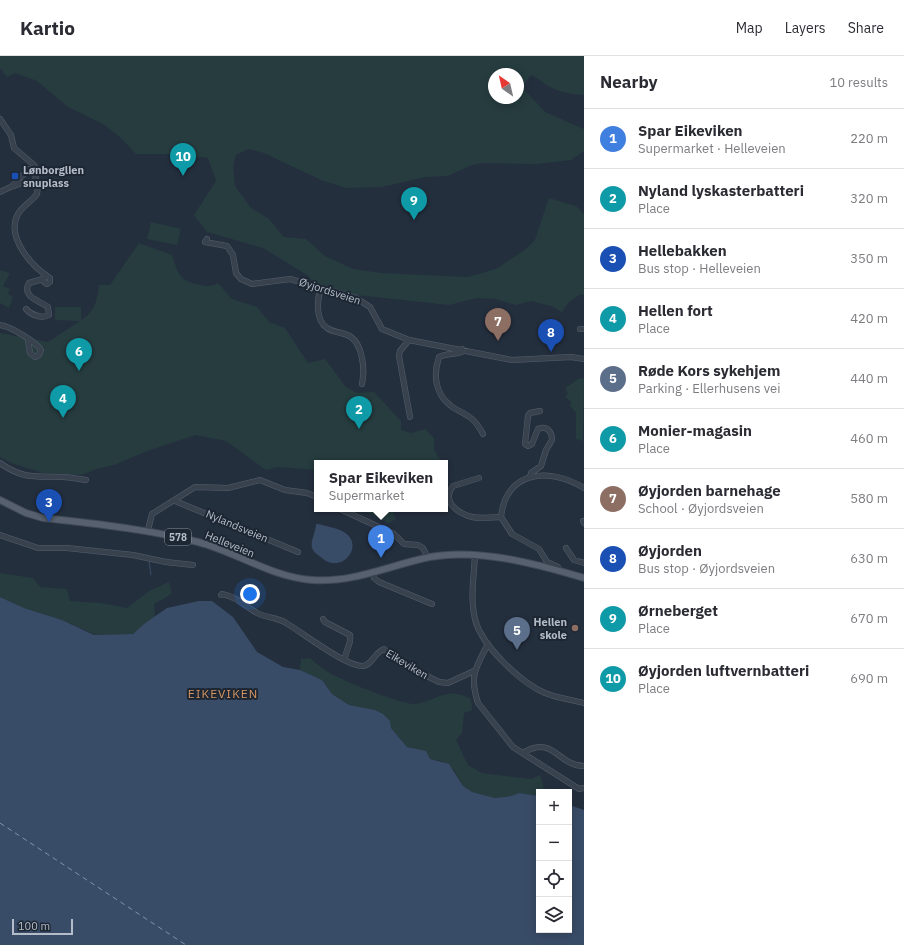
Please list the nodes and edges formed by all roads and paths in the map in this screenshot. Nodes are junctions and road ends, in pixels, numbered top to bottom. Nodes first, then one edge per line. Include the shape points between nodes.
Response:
1 (0, 119) edge
2 (34, 172) junction
3 (34, 184) junction
4 (12, 186) junction
5 (0, 192) edge
6 (207, 239) dead end
7 (321, 287) junction
8 (26, 309) dead end
9 (0, 325) edge
10 (28, 340) dead end
11 (409, 340) junction
12 (462, 349) junction
13 (584, 359) edge
14 (362, 384) dead end
15 (540, 411) dead end
16 (410, 417) dead end
17 (483, 434) dead end
18 (0, 463) edge
19 (530, 477) junction
20 (479, 478) dead end
21 (86, 480) dead end
22 (584, 488) edge
23 (314, 496) edge
24 (175, 501) junction
25 (1, 502) edge
26 (346, 512) edge
27 (501, 517) junction
28 (148, 530) junction
29 (0, 535) edge
30 (566, 548) dead end
31 (298, 552) dead end
32 (475, 555) junction
33 (428, 558) junction
34 (584, 563) edge
35 (193, 565) dead end
36 (560, 572) junction
37 (372, 574) junction
38 (584, 578) edge
39 (229, 593) dead end
40 (222, 595) dead end
41 (432, 604) dead end
42 (258, 613) junction
43 (324, 619) dead end
44 (488, 644) junction
45 (345, 659) junction
46 (474, 671) junction
47 (584, 703) edge
48 (523, 752) junction
49 (584, 766) edge
50 (584, 788) edge

1 - 2 street via 11,135 14,148 34,165
2 - 3 street
2 - 4 street via 30,169 25,171
3 - 4 street
3 - 8 street via 38,188 38,193 19,213 15,221 15,230 28,259 44,278 29,283 28,292 31,298 48,308 49,315 44,317 32,314
4 - 5 street
6 - 7 street, Øyjordsveien via 205,242 227,246 233,255 236,273 248,283 290,279
7 - 11 street, Øyjordsveien via 361,300 370,307 382,329
7 - 14 street via 318,305 321,319 328,328 347,335 358,344 364,376
9 - 10 street via 15,330
11 - 12 street, Øyjordsveien
11 - 16 street via 400,351 400,356
12 - 13 street, Øyjordsveien via 512,360 571,357
12 - 17 street via 458,354 447,353 439,357 435,376 440,393 450,405 471,418
15 - 19 street via 528,416 525,444 532,444 541,427 550,430 552,440 541,466 531,473
18 - 21 street via 9,470 25,476
19 - 22 street via 556,476 571,480
19 - 27 street via 506,495
20 - 27 street via 453,486 449,492 449,501 461,513 473,517
23 - 24 street via 285,490 260,480 228,488 195,487
24 - 28 street via 152,514
24 - 31 street, Nylandsveien
25 - 28 main road, Helleveien / 578 via 26,514 44,518
26 - 33 street via 394,534 404,544 421,546
27 - 36 street via 512,534 538,549 547,562 558,567
28 - 37 main road, Helleveien / 578 via 200,542 265,568 302,579 336,580
29 - 35 street via 38,548 67,548 133,555
30 - 34 street via 574,560
32 - 33 main road, Helleveien / 578
32 - 36 main road, Helleveien / 578 via 498,557
32 - 44 street via 475,618
33 - 37 main road, Helleveien / 578
36 - 38 main road, Helleveien / 578
37 - 41 street via 379,582
39 - 42 street, Eikeviken via 245,600 258,610
40 - 42 street, Eikeviken via 239,599
42 - 45 street, Eikeviken via 280,619
43 - 45 street via 325,622 350,635
44 - 46 street
44 - 47 street via 527,682 546,693
45 - 46 street, Eikeviken via 355,665 364,666 381,650 385,650 424,676 443,683
46 - 48 street via 478,703 514,747
48 - 49 street via 532,747 542,746 550,748 577,766
48 - 50 street via 580,789

